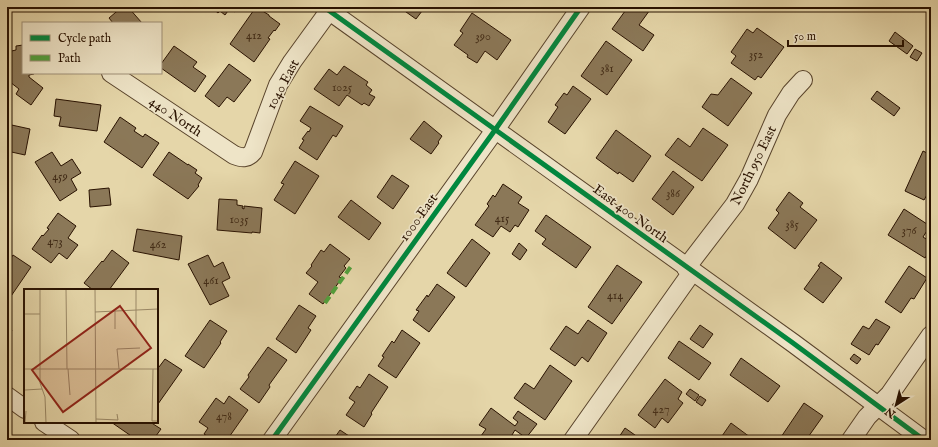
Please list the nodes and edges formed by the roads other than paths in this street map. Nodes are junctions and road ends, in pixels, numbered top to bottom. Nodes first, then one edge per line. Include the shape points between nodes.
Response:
1 (581, 7) edge
2 (326, 9) edge
3 (113, 74) edge
4 (803, 80) dead end
5 (494, 130) junction
6 (243, 158) joint
7 (689, 270) junction
8 (931, 335) edge
9 (7, 396) edge
10 (878, 406) junction
11 (24, 408) edge
12 (46, 423) edge
13 (68, 432) edge
14 (272, 440) edge
15 (573, 440) edge
16 (851, 440) edge
17 (924, 440) edge

1 - 5 street, 1000 East
2 - 5 street, East 400 North
2 - 6 street, 1040 East via 281,80 253,152
3 - 6 street, 440 North
4 - 7 street, North 950 East via 777,115 735,204
5 - 7 street, East 400 North
5 - 14 street, 1000 East
7 - 10 street, East 400 North
7 - 15 street, North 950 East
8 - 10 street via 890,394
9 - 11 street
10 - 16 street
10 - 17 street, East 400 North
12 - 13 street

